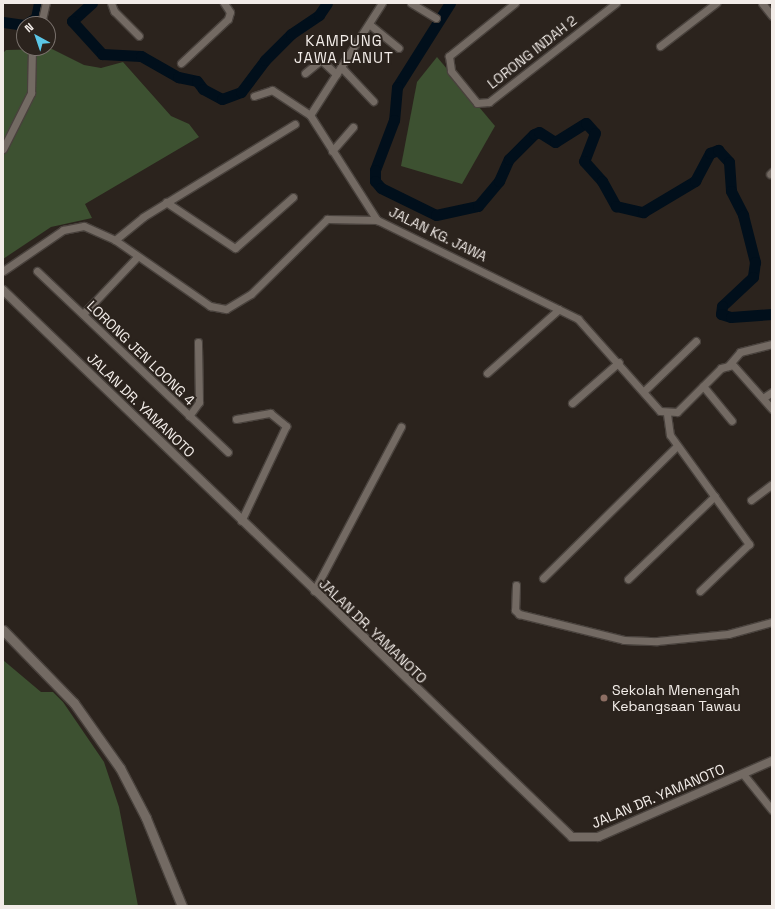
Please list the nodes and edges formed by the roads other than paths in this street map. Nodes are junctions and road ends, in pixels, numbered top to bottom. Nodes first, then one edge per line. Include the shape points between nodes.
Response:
1 (46, 3) edge
2 (112, 3) edge
3 (224, 3) edge
4 (382, 3) edge
5 (411, 3) edge
6 (515, 3) edge
7 (616, 3) edge
8 (716, 3) edge
9 (762, 3) edge
10 (43, 16) edge
11 (772, 16) edge
12 (436, 18) dead end
13 (369, 24) junction
14 (139, 36) dead end
15 (660, 46) dead end
16 (399, 48) dead end
17 (32, 56) edge
18 (181, 63) dead end
19 (341, 67) junction
20 (305, 73) dead end
21 (336, 74) junction
22 (254, 96) dead end
23 (373, 101) dead end
24 (310, 115) junction
25 (295, 124) dead end
26 (352, 127) dead end
27 (3, 149) edge
28 (332, 151) junction
29 (293, 197) dead end
30 (166, 202) junction
31 (377, 220) junction
32 (115, 240) junction
33 (137, 257) junction
34 (3, 271) edge
35 (37, 271) dead end
36 (3, 290) edge
37 (559, 308) junction
38 (82, 314) junction
39 (696, 341) dead end
40 (198, 342) dead end
41 (772, 344) edge
42 (619, 362) junction
43 (728, 366) junction
44 (487, 373) dead end
45 (703, 386) junction
46 (644, 392) junction
47 (772, 392) edge
48 (763, 398) junction
49 (572, 403) dead end
50 (772, 410) edge
51 (667, 414) junction
52 (189, 416) junction
53 (236, 419) dead end
54 (732, 422) dead end
55 (402, 427) dead end
56 (677, 446) junction
57 (228, 452) dead end
58 (772, 484) edge
59 (716, 496) junction
60 (751, 500) dead end
61 (241, 521) junction
62 (543, 578) dead end
63 (628, 579) dead end
64 (516, 585) dead end
65 (314, 591) junction
66 (700, 591) dead end
67 (772, 622) edge
68 (3, 630) edge
69 (772, 761) edge
70 (742, 774) junction
71 (772, 810) edge
72 (182, 906) edge

1 - 10 street
2 - 14 street via 114,11
3 - 18 street via 230,12 228,19
4 - 13 street
5 - 12 street
6 - 7 street, LORONG INDAH 2 via 453,51 448,60 451,71 481,104 488,102
8 - 15 street
9 - 11 street
13 - 16 street
13 - 19 street
17 - 27 street via 31,93
19 - 21 street
19 - 23 street via 362,85
20 - 21 street via 321,60
21 - 24 street
22 - 24 street via 272,90
24 - 28 street
25 - 30 street
26 - 28 street
28 - 31 street
29 - 30 street via 235,248
30 - 32 street
31 - 33 street, JALAN KG. JAWA via 327,219 251,294 226,309 210,306
31 - 37 street, JALAN KG. JAWA
32 - 33 street, JALAN KG. JAWA
32 - 34 street, JALAN KG. JAWA via 84,226 70,228
33 - 38 street
35 - 38 street, LORONG JEN LOONG 4
36 - 61 street, JALAN DR. YAMANOTO
37 - 42 street, JALAN KG. JAWA via 588,326
37 - 44 street
38 - 52 street, LORONG JEN LOONG 4
39 - 46 street
40 - 52 street via 199,402
41 - 43 street via 740,352
42 - 46 street, JALAN KG. JAWA
42 - 49 street
43 - 45 street
43 - 48 street via 737,368
45 - 51 street via 677,412
45 - 54 street
46 - 51 street, JALAN KG. JAWA via 660,411
47 - 48 street
48 - 50 street
51 - 56 street via 667,428
52 - 57 street, LORONG JEN LOONG 4
53 - 61 street via 270,413 286,426
55 - 65 street
56 - 59 street
56 - 62 street
58 - 60 street
59 - 63 street
59 - 66 street via 749,544
61 - 65 street, JALAN DR. YAMANOTO
64 - 67 street via 515,610 519,614 624,640 657,641 728,634
65 - 70 street, JALAN DR. YAMANOTO via 572,837 598,837
68 - 72 main road via 74,703 104,744 146,818
69 - 70 street, JALAN DR. YAMANOTO
70 - 71 street

